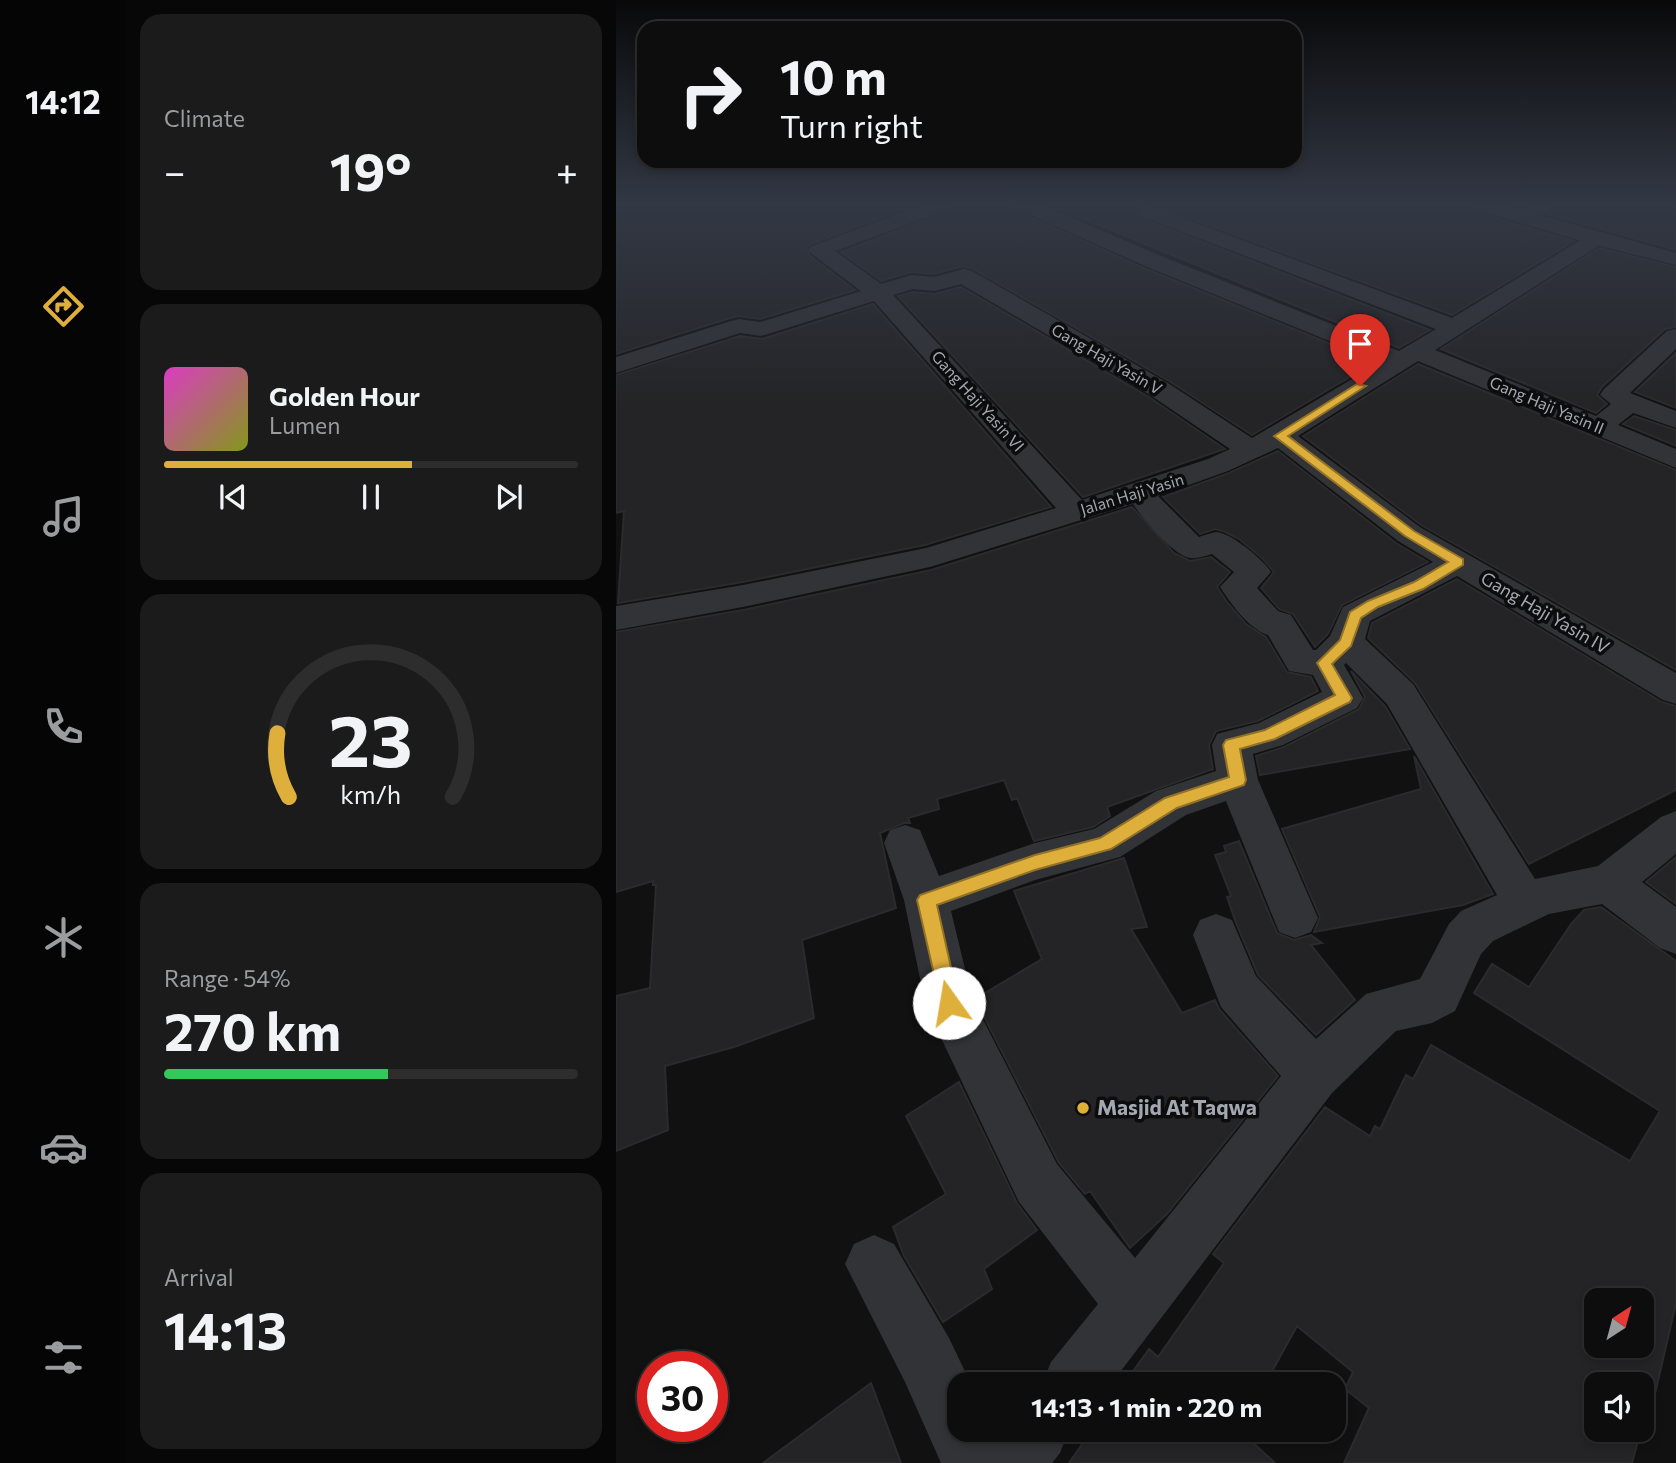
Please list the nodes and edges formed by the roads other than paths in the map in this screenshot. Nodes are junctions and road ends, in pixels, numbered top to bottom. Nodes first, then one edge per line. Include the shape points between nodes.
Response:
1 (849, 271) edge
2 (1181, 271) edge
3 (1306, 271) edge
4 (1545, 271) edge
5 (879, 293) junction
6 (1456, 328) junction
7 (1676, 336) edge
8 (1409, 356) junction
9 (616, 365) edge
10 (1630, 402) junction
11 (1676, 420) edge
12 (1600, 427) junction
13 (1280, 436) junction
14 (1251, 450) junction
15 (1676, 459) edge
16 (1141, 493) junction
17 (1075, 511) junction
18 (1458, 562) junction
19 (616, 618) edge
20 (1335, 653) junction
21 (1676, 690) edge
22 (1238, 780) junction
23 (1676, 829) edge
24 (905, 844) dead end
25 (1609, 883) junction
26 (926, 900) junction
27 (1525, 902) junction
28 (1295, 918) dead end
29 (1676, 933) edge
30 (1216, 935) dead end
31 (1314, 1075) junction
32 (874, 1264) dead end
33 (1134, 1303) junction
34 (1082, 1372) edge
35 (947, 1404) edge
36 (964, 1442) edge
37 (1028, 1442) edge
38 (974, 1463) edge
39 (1011, 1463) edge

1 - 5 street, Gang Haji Yasin VI
2 - 8 street, Gang Haji Yasin II
3 - 6 street
4 - 6 street, Jalan Haji Yasin
5 - 9 street, Gang Haji Yasin V via 761,329 739,326
5 - 14 street, Gang Haji Yasin V via 912,282 934,284 968,277 1159,389
5 - 17 street, Gang Haji Yasin VI
6 - 8 street, Jalan Haji Yasin
7 - 10 street via 1613,395
8 - 12 street, Gang Haji Yasin II
8 - 13 street, Jalan Haji Yasin
10 - 11 street
10 - 12 street
12 - 15 street, Gang Haji Yasin II
13 - 14 street, Jalan Haji Yasin
13 - 18 street, Gang Haji Yasin IV via 1409,534
14 - 16 street, Jalan Haji Yasin
16 - 17 street, Jalan Haji Yasin
16 - 20 street via 1193,550 1217,542 1255,572 1237,587 1269,623 1279,623 1303,662
17 - 19 street, Jalan Haji Yasin via 930,557
18 - 20 street via 1355,615
18 - 21 street, Gang Haji Yasin IV
20 - 22 street via 1344,698 1269,735 1231,745
20 - 27 street via 1400,694
22 - 26 street via 1171,803 1105,844 1035,862
22 - 28 street
23 - 25 street
24 - 26 street
25 - 27 street
25 - 29 street
26 - 33 street via 949,1003 1038,1183
27 - 31 street via 1477,926 1432,1000 1383,1011
30 - 31 street via 1238,990
31 - 33 street
32 - 35 street
33 - 34 street
36 - 38 street
37 - 39 street

